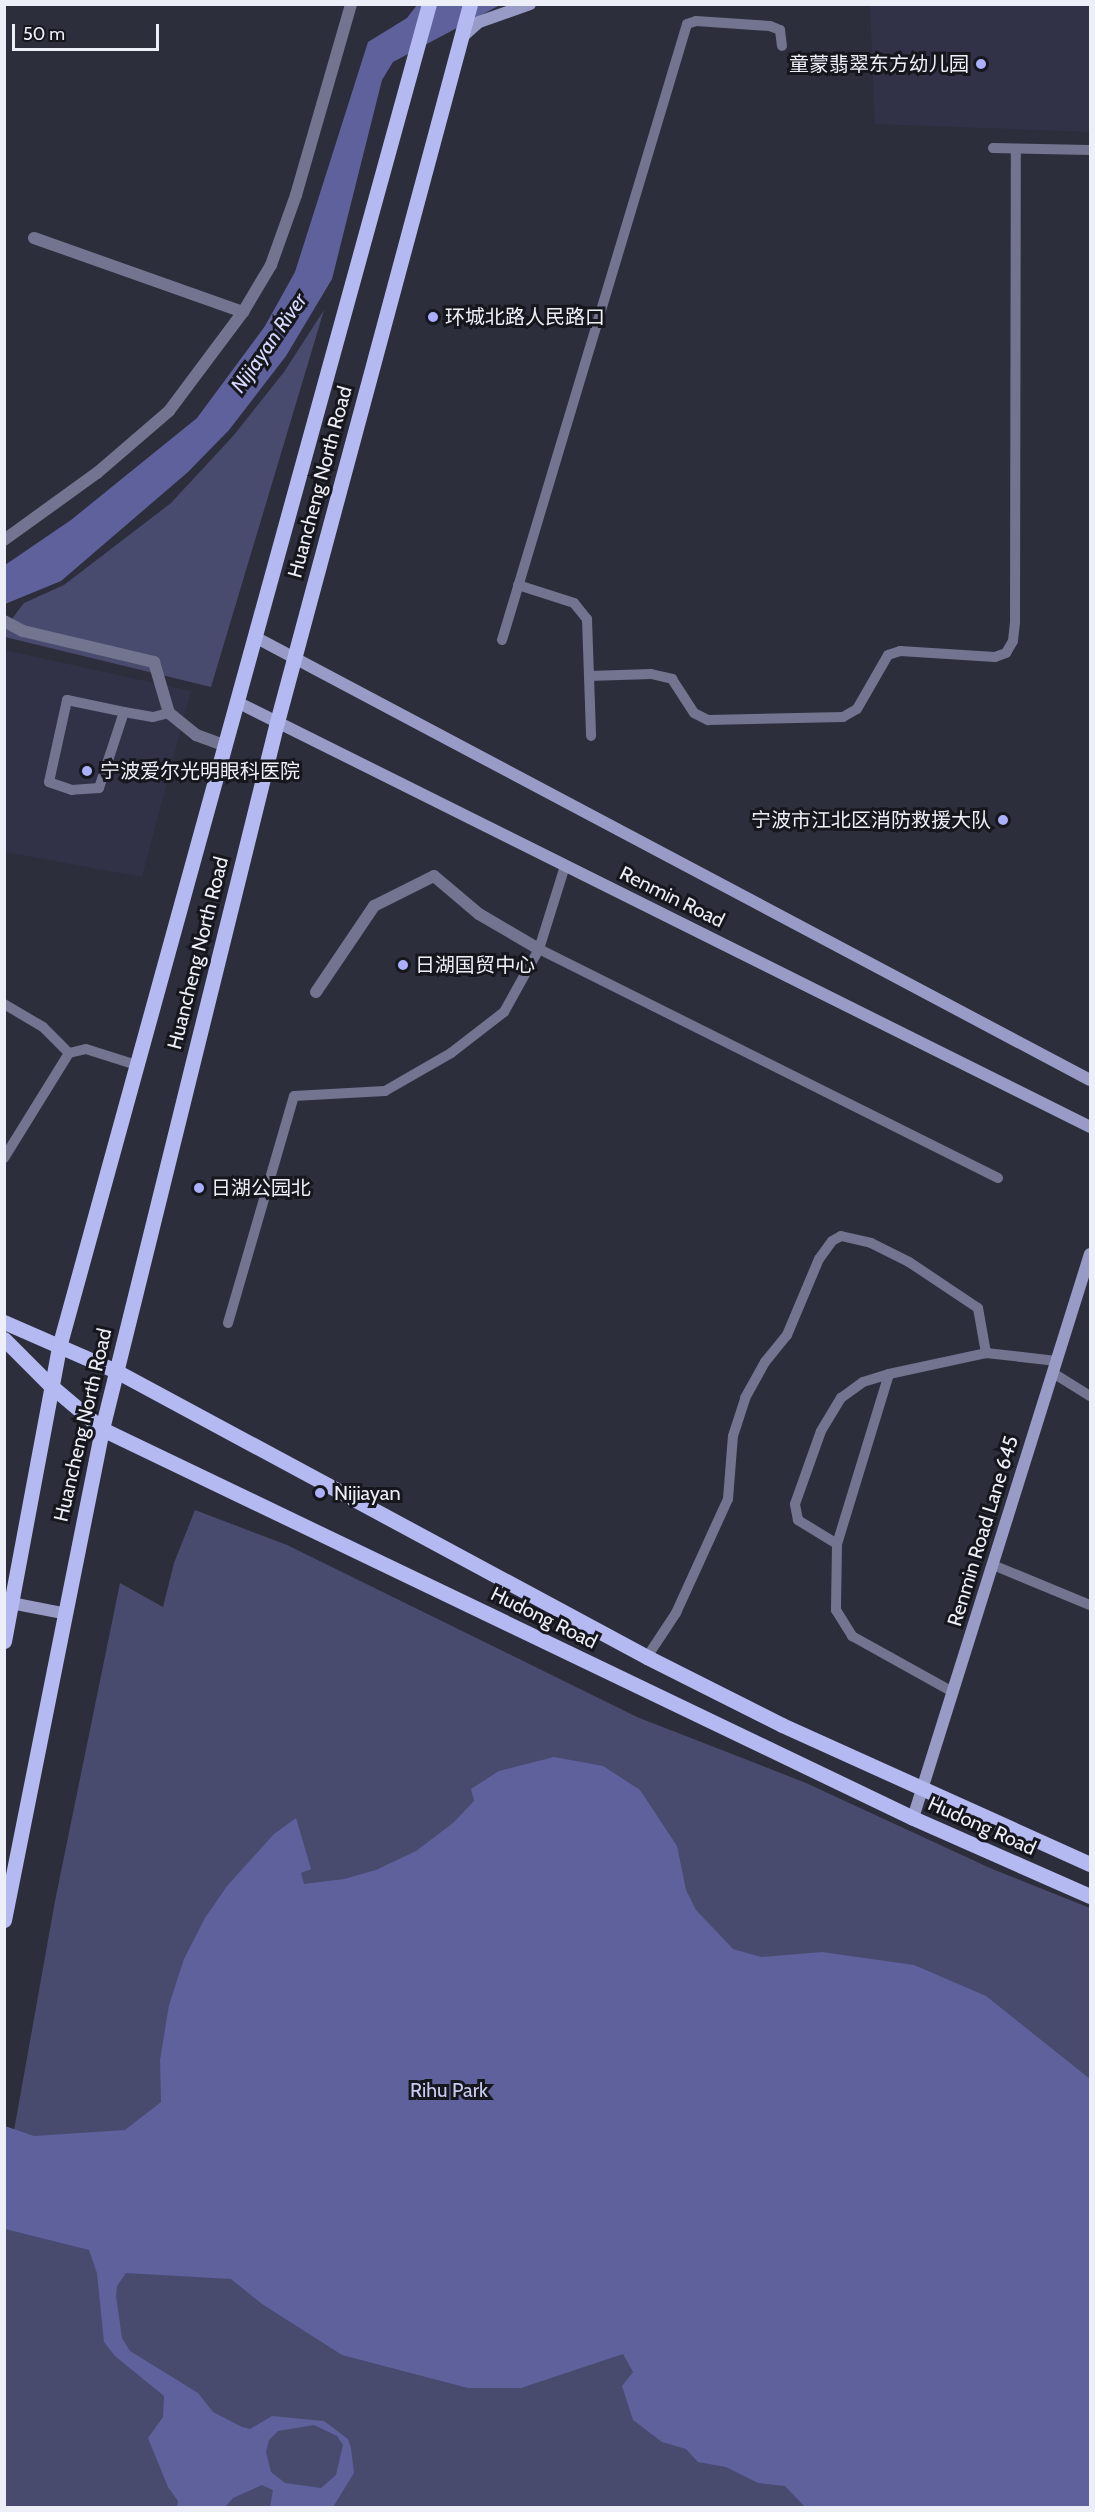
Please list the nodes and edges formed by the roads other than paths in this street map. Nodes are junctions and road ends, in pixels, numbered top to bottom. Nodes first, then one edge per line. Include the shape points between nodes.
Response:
1 (351, 4) edge
2 (429, 4) edge
3 (530, 4) edge
4 (468, 9) edge
5 (461, 38) junction
6 (782, 46) dead end
7 (993, 148) dead end
8 (1017, 149) junction
9 (1090, 150) edge
10 (34, 238) dead end
11 (243, 312) junction
12 (4, 540) edge
13 (518, 585) junction
14 (4, 621) edge
15 (255, 637) junction
16 (502, 640) dead end
17 (295, 656) junction
18 (589, 676) junction
19 (237, 702) junction
20 (124, 712) junction
21 (169, 713) junction
22 (277, 722) junction
23 (591, 736) dead end
24 (224, 745) junction
25 (565, 866) junction
26 (539, 949) junction
27 (316, 992) dead end
28 (4, 1004) edge
29 (69, 1053) junction
30 (136, 1065) junction
31 (1090, 1080) edge
32 (1090, 1127) edge
33 (4, 1158) edge
34 (998, 1178) dead end
35 (1090, 1254) edge
36 (4, 1322) edge
37 (228, 1323) dead end
38 (4, 1339) edge
39 (59, 1347) junction
40 (986, 1353) junction
41 (1055, 1367) junction
42 (116, 1371) junction
43 (889, 1374) junction
44 (50, 1385) junction
45 (1090, 1396) edge
46 (102, 1429) junction
47 (837, 1544) junction
48 (993, 1565) junction
49 (8, 1603) edge
50 (1090, 1605) edge
51 (63, 1613) junction
52 (4, 1641) edge
53 (647, 1657) junction
54 (953, 1692) junction
55 (922, 1789) junction
56 (913, 1818) junction
57 (1090, 1864) edge
58 (1090, 1896) edge
59 (4, 1920) edge

1 - 11 street via 296,195 271,265
2 - 15 main road, Huancheng North Road
3 - 5 main road via 479,22
4 - 5 main road, Huancheng North Road
5 - 17 main road, Huancheng North Road
6 - 13 lane via 780,30 770,26 696,21 687,24
7 - 8 lane
8 - 9 lane
8 - 18 lane via 1015,622 1013,641 1006,652 995,657 900,651 888,655 857,709 843,717 708,720 694,713 672,679 651,674
10 - 11 street
11 - 12 street via 170,411 97,473
13 - 16 lane
13 - 18 lane via 574,603 587,619
14 - 21 street via 23,631 154,662
15 - 17 main road, Renmin Road
15 - 19 main road, Huancheng North Road
17 - 22 main road, Huancheng North Road
17 - 31 main road, Renmin Road
18 - 23 lane
19 - 22 main road, Renmin Road
19 - 24 main road, Huancheng North Road
20 - 20 lane via 67,700 49,782 72,790 99,789
20 - 21 lane via 153,717
21 - 24 street via 196,735
22 - 25 main road, Renmin Road
22 - 42 main road, Huancheng North Road
24 - 30 main road, Huancheng North Road
25 - 26 lane
25 - 32 main road, Renmin Road
26 - 27 street via 478,914 434,876 374,906
26 - 34 lane
26 - 37 lane via 504,1012 451,1053 385,1091 294,1096
28 - 29 lane via 43,1027
29 - 30 lane via 86,1049
29 - 33 lane
30 - 39 main road, Huancheng North Road
35 - 41 main road, Renmin Road Lane 645
36 - 39 main road, Hudong Road
38 - 44 main road, Hudong Road
39 - 42 main road, Hudong Road
39 - 44 main road, Huancheng North Road
40 - 41 lane
40 - 43 lane
40 - 53 lane via 978,1308 909,1262 871,1243 841,1236 832,1241 819,1259 786,1335 745,1398 733,1436 728,1499 676,1613
41 - 45 lane
41 - 48 main road, Renmin Road Lane 645
42 - 46 main road, Huancheng North Road
42 - 53 main road, Hudong Road
43 - 47 lane
43 - 47 lane via 863,1382 829,1413 799,1490 795,1504 798,1520
44 - 46 main road, Hudong Road
44 - 49 main road, Huancheng North Road
46 - 51 main road, Huancheng North Road
46 - 56 main road, Hudong Road
47 - 54 lane via 836,1610 852,1636
48 - 50 lane
48 - 54 main road, Renmin Road Lane 645
49 - 51 main road
49 - 52 main road, Huancheng North Road
51 - 59 main road, Huancheng North Road
53 - 55 main road, Hudong Road
54 - 55 main road, Renmin Road Lane 645
55 - 56 main road, Renmin Road Lane 645
55 - 57 main road, Hudong Road
56 - 58 main road, Hudong Road

